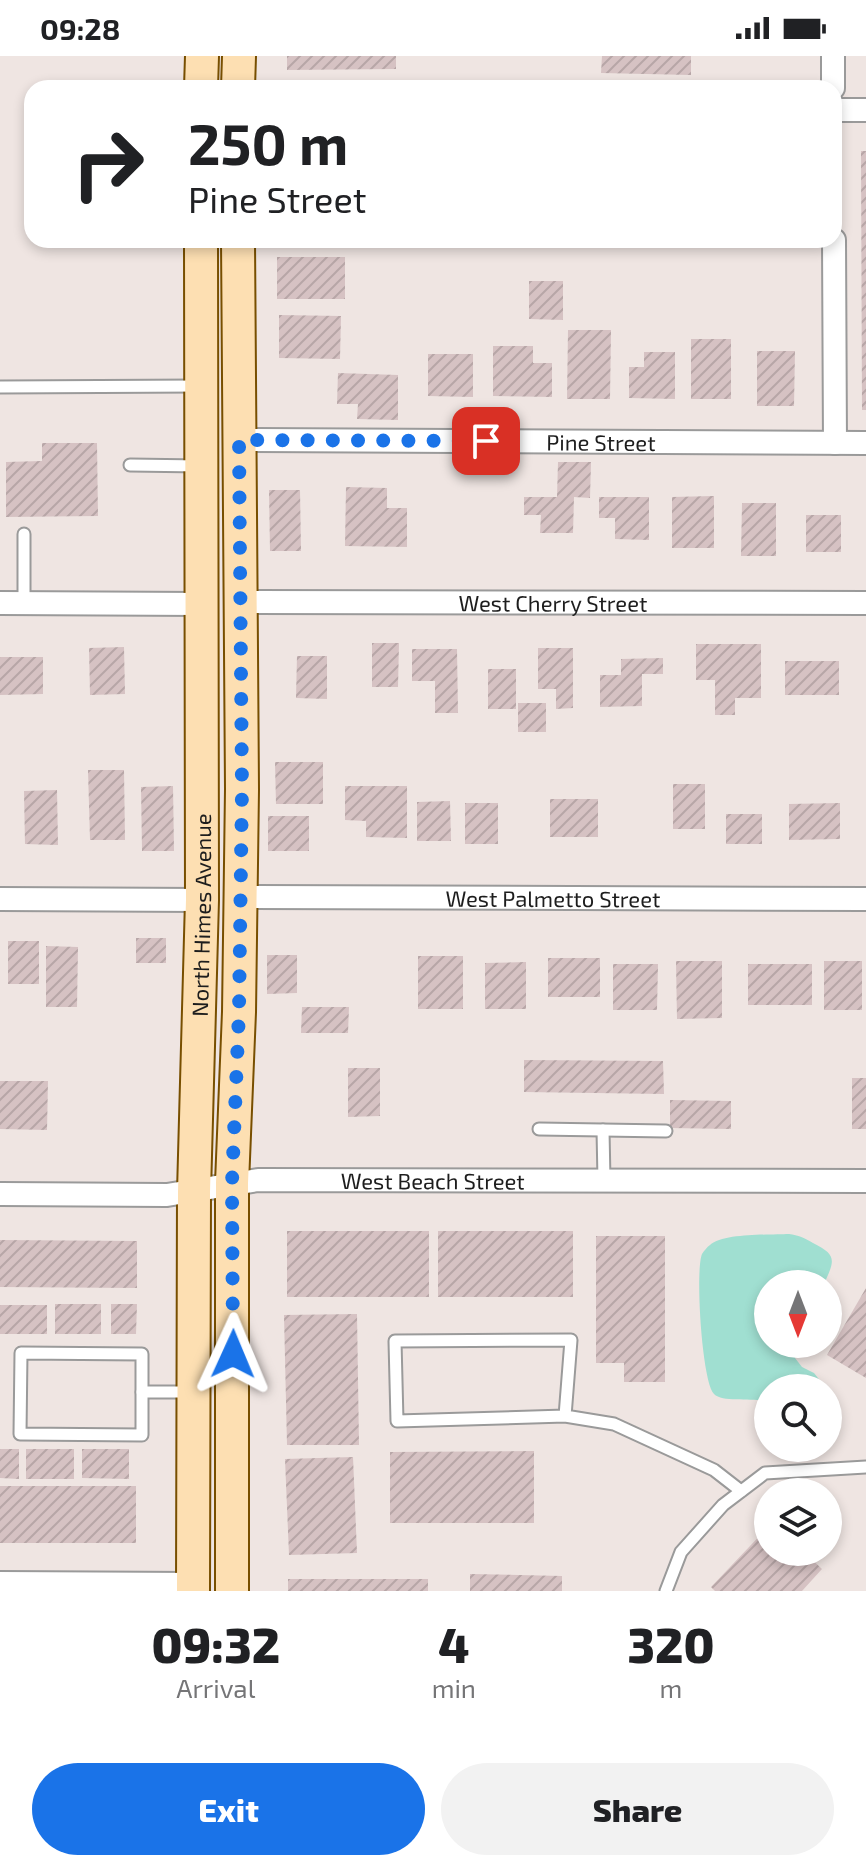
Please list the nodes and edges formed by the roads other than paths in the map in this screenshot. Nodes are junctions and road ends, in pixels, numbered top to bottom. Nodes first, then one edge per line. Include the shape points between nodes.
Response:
1 (202, 56) edge
2 (239, 56) edge
3 (833, 56) edge
4 (201, 80) edge
5 (238, 80) edge
6 (833, 80) edge
7 (842, 110) edge
8 (866, 110) edge
9 (201, 248) edge
10 (238, 248) edge
11 (834, 248) edge
12 (201, 386) junction
13 (0, 387) edge
14 (239, 440) junction
15 (835, 443) junction
16 (866, 443) edge
17 (130, 465) dead end
18 (201, 466) junction
19 (24, 534) dead end
20 (239, 602) junction
21 (0, 603) edge
22 (24, 603) junction
23 (866, 603) edge
24 (202, 604) junction
25 (241, 887) junction
26 (0, 899) edge
27 (866, 899) edge
28 (202, 900) junction
29 (539, 1129) dead end
30 (603, 1130) junction
31 (666, 1131) dead end
32 (604, 1180) junction
33 (866, 1181) edge
34 (232, 1183) junction
35 (194, 1192) junction
36 (0, 1194) edge
37 (142, 1392) junction
38 (193, 1392) junction
39 (565, 1416) junction
40 (866, 1467) edge
41 (741, 1491) junction
42 (0, 1583) edge
43 (86, 1587) edge
44 (193, 1588) edge
45 (232, 1591) edge
46 (666, 1591) edge

1 - 4 street
2 - 5 street
3 - 6 street
7 - 8 street
9 - 12 street, North Himes Avenue
10 - 14 street, North Himes Avenue
11 - 15 street
12 - 13 lane
12 - 18 street, North Himes Avenue
14 - 15 street, Pine Street
14 - 20 street, North Himes Avenue
15 - 16 street, Pine Street
17 - 18 lane
18 - 20 street via 219,526 224,580
18 - 24 street, North Himes Avenue
19 - 22 lane
20 - 23 street, West Cherry Street
20 - 25 street, North Himes Avenue
21 - 22 street
22 - 24 street
24 - 25 street via 215,609 222,624 223,805
24 - 28 street, North Himes Avenue
25 - 27 street, West Palmetto Street
25 - 34 street, North Himes Avenue
26 - 28 street
28 - 35 street, North Himes Avenue
29 - 30 lane
30 - 31 lane
30 - 32 lane
32 - 33 street, West Beach Street
32 - 34 street, West Beach Street
34 - 35 street, West Beach Street
34 - 45 street, North Himes Avenue
35 - 36 street, West Beach Street
35 - 38 street, North Himes Avenue
37 - 37 lane via 142,1435 20,1434 21,1353 142,1354
37 - 38 lane
38 - 44 street, North Himes Avenue
39 - 39 lane via 571,1340 395,1341 397,1421
39 - 41 lane via 614,1424 714,1470
40 - 41 lane via 765,1473
41 - 46 lane via 681,1552
42 - 43 street
43 - 44 street

